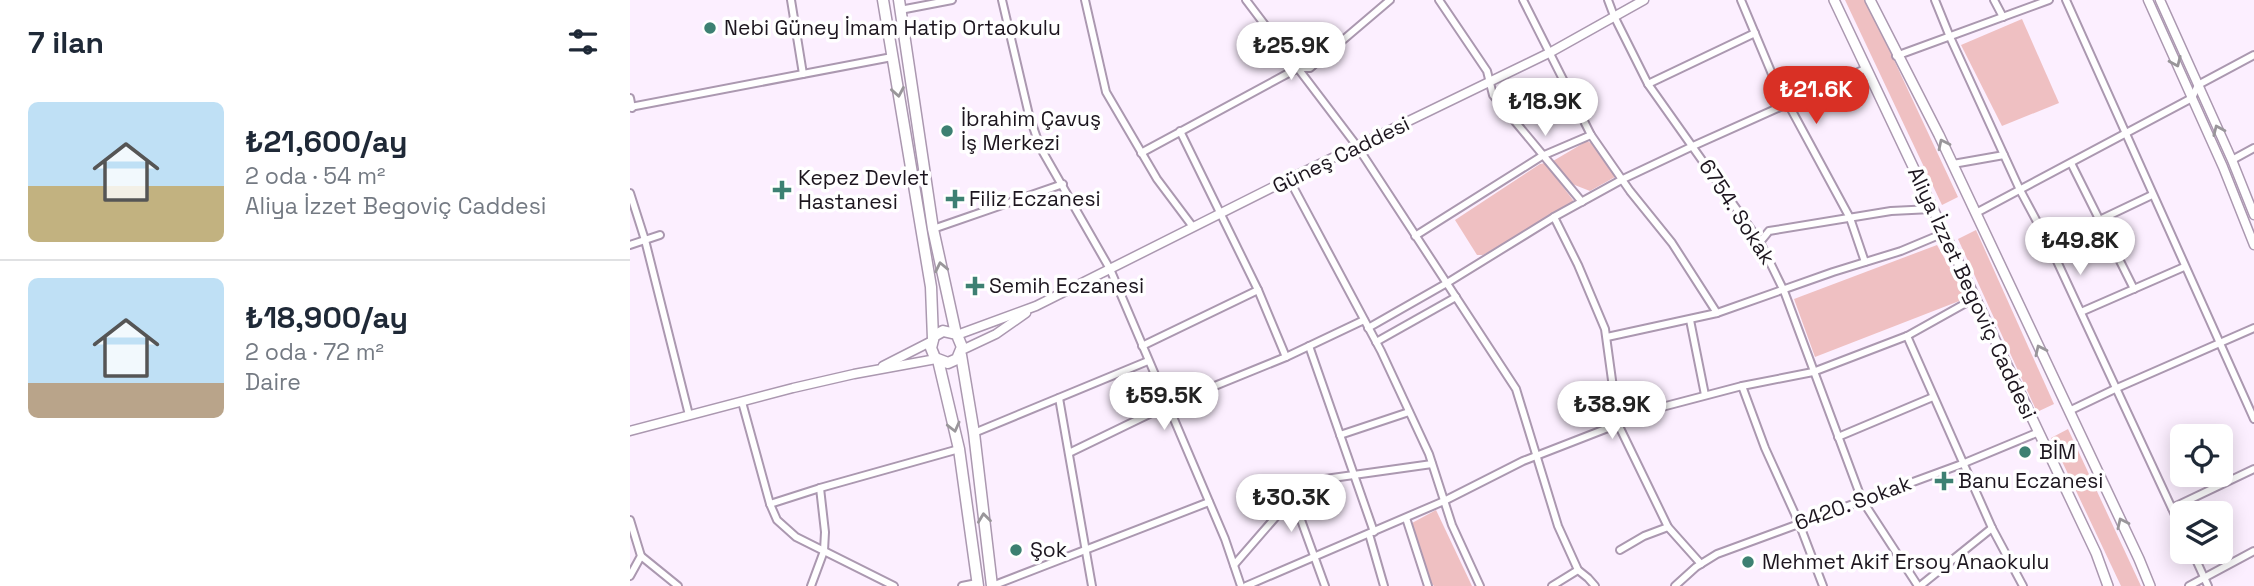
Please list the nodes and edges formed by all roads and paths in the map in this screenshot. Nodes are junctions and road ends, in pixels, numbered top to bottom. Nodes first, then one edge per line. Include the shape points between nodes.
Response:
1 (790, 0) edge
2 (883, 0) edge
3 (952, 0) edge
4 (1002, 0) edge
5 (1085, 0) edge
6 (1246, 0) edge
7 (1390, 0) edge
8 (1439, 0) edge
9 (1523, 0) edge
10 (1608, 0) edge
11 (1644, 0) edge
12 (1741, 0) edge
13 (1834, 0) edge
14 (1870, 0) edge
15 (1936, 0) edge
16 (1994, 0) edge
17 (2049, 0) edge
18 (2066, 0) edge
19 (2148, 0) edge
20 (2160, 0) edge
21 (900, 5) edge
22 (1614, 16) junction
23 (2003, 17) junction
24 (1755, 33) junction
25 (1950, 37) junction
26 (1550, 52) junction
27 (2254, 55) edge
28 (1896, 56) junction
29 (892, 57) junction
30 (1298, 68) junction
31 (1866, 69) junction
32 (803, 74) junction
33 (1490, 82) junction
34 (1648, 84) junction
35 (2198, 85) junction
36 (630, 98) edge
37 (2192, 98) junction
38 (1789, 103) junction
39 (631, 108) edge
40 (1180, 131) junction
41 (1591, 135) junction
42 (2125, 135) junction
43 (1357, 146) junction
44 (1693, 146) junction
45 (2254, 148) edge
46 (1141, 153) junction
47 (2004, 155) junction
48 (1542, 156) junction
49 (2232, 160) junction
50 (2071, 163) junction
51 (1953, 164) junction
52 (1289, 179) junction
53 (1623, 179) junction
54 (1063, 184) junction
55 (2020, 190) junction
56 (630, 192) edge
57 (2152, 195) junction
58 (1582, 202) junction
59 (1932, 209) junction
60 (1976, 213) junction
61 (1221, 214) junction
62 (2254, 215) edge
63 (1554, 217) junction
64 (1850, 218) junction
65 (2099, 220) junction
66 (1193, 227) junction
67 (933, 229) junction
68 (1944, 233) junction
69 (660, 235) dead end
70 (1415, 236) junction
71 (645, 240) junction
72 (1760, 242) junction
73 (2049, 244) junction
74 (630, 245) edge
75 (2254, 245) edge
76 (1865, 262) junction
77 (2184, 267) junction
78 (1110, 269) junction
79 (1447, 283) junction
80 (2134, 289) junction
81 (1258, 290) junction
82 (1784, 291) junction
83 (1456, 297) junction
84 (1975, 298) junction
85 (1036, 306) junction
86 (2081, 312) junction
87 (1717, 313) junction
88 (1364, 320) junction
89 (1690, 320) junction
90 (1368, 328) junction
91 (2254, 328) edge
92 (956, 335) junction
93 (1907, 335) junction
94 (1607, 337) junction
95 (932, 340) junction
96 (1376, 342) junction
97 (2219, 342) junction
98 (1142, 346) junction
99 (1308, 346) junction
100 (961, 352) junction
101 (1286, 357) junction
102 (937, 360) junction
103 (1149, 361) junction
104 (878, 369) junction
105 (1813, 372) junction
106 (1742, 386) junction
107 (2117, 388) junction
108 (1705, 395) junction
109 (1933, 397) junction
110 (1059, 398) junction
111 (742, 402) junction
112 (1168, 405) junction
113 (2069, 411) junction
114 (1409, 412) junction
115 (689, 415) junction
116 (2254, 419) edge
117 (1618, 424) junction
118 (630, 431) edge
119 (2039, 432) junction
120 (974, 433) junction
121 (1340, 435) junction
122 (1838, 437) junction
123 (960, 449) junction
124 (1069, 453) junction
125 (1536, 456) junction
126 (1432, 464) junction
127 (1962, 464) junction
128 (2254, 469) edge
129 (1354, 473) junction
130 (820, 488) junction
131 (1290, 500) junction
132 (1862, 500) junction
133 (1444, 501) junction
134 (2187, 501) edge
135 (1209, 502) junction
136 (770, 504) junction
137 (2170, 504) edge
138 (1406, 518) junction
139 (630, 523) edge
140 (1799, 523) junction
141 (1668, 527) junction
142 (1992, 528) junction
143 (1372, 533) junction
144 (1086, 550) junction
145 (1620, 550) dead end
146 (824, 551) junction
147 (2254, 551) edge
148 (641, 556) junction
149 (1314, 558) junction
150 (1701, 564) junction
151 (2198, 564) edge
152 (1234, 565) junction
153 (1578, 570) junction
154 (630, 576) edge
155 (2203, 577) junction
156 (978, 585) edge
157 (678, 586) edge
158 (811, 586) edge
159 (894, 586) edge
160 (962, 586) edge
161 (992, 586) edge
162 (1092, 586) edge
163 (1241, 586) edge
164 (1246, 586) edge
165 (1325, 586) edge
166 (1384, 586) edge
167 (1428, 586) edge
168 (1480, 586) edge
169 (1552, 586) edge
170 (1595, 586) edge
171 (1675, 586) edge
172 (1823, 586) edge
173 (1919, 586) edge
174 (2023, 586) edge
175 (2108, 586) edge
176 (2150, 586) edge
177 (2189, 586) edge
178 (2208, 586) edge

1 - 32 street
2 - 29 main road
3 - 21 street
4 - 54 street via 1029,115 1040,146
5 - 46 street via 1106,92
6 - 30 street
7 - 30 street via 1310,68
8 - 33 street
9 - 26 street
10 - 22 street, 6754. Sokak
11 - 22 street, Güneş Caddesi
12 - 24 street
13 - 31 main road, Aliya İzzet Begoviç Caddesi
14 - 28 main road, Aliya İzzet Begoviç Caddesi
15 - 25 street
16 - 23 street
17 - 23 street
18 - 42 street
19 -> 37 street
20 - 35 street
21 - 67 main road
22 - 26 street, Güneş Caddesi
22 - 34 street, 6754. Sokak
23 - 25 street
24 - 34 street
24 - 38 street
25 - 28 street
25 - 47 street
26 - 33 street, Güneş Caddesi
26 - 41 street
27 - 35 street
51 -> 28 main road, Aliya İzzet Begoviç Caddesi
29 - 32 street
29 -> 95 main road via 931,287
30 - 40 street
30 - 43 street
31 - 38 street
31 - 59 main road, Aliya İzzet Begoviç Caddesi
32 - 39 street
33 - 43 street, Güneş Caddesi
33 - 48 street via 1493,95
34 - 44 street, 6754. Sokak
35 - 37 street
49 -> 35 street
36 - 39 street
37 - 42 street
37 - 75 street
38 - 44 street
38 - 64 street
40 - 46 street
40 - 61 street
41 - 48 street
41 - 53 street
42 - 50 street
42 - 57 street
43 - 52 street, Güneş Caddesi
43 - 70 street
44 - 53 street
44 - 72 street, 6754. Sokak
45 - 49 street
46 - 66 street
47 - 51 street
47 - 55 street
48 - 58 street
48 - 70 street
49 - 62 street
50 - 55 street
50 - 65 street
51 - 60 main road, Aliya İzzet Begoviç Caddesi
52 - 61 street, Güneş Caddesi
52 - 88 street
53 - 58 street
53 - 87 street
54 - 67 street
54 - 78 street
55 - 60 street
55 - 73 street
56 - 71 street
57 - 65 street
57 - 77 street
58 - 63 street
59 - 64 street
59 - 68 main road, Aliya İzzet Begoviç Caddesi
113 -> 60 main road, Aliya İzzet Begoviç Caddesi
61 - 66 street, Güneş Caddesi
61 - 81 street
63 - 79 street
63 - 94 street
64 - 72 street via 1769,231
64 - 76 street
65 - 73 street
65 - 80 street
66 - 78 street, Güneş Caddesi
92 -> 67 main road
68 - 76 street
68 - 84 main road, Aliya İzzet Begoviç Caddesi
69 - 71 street
70 - 79 street
71 - 74 street
71 - 115 street
72 - 82 street, 6754. Sokak
73 - 86 street
76 - 82 street
77 - 80 street
77 - 97 street
78 - 85 street, Güneş Caddesi
78 - 98 street
79 - 83 street
79 - 90 street
80 - 86 street
81 - 98 street
81 - 101 street
82 - 87 street
82 - 105 street, 6754. Sokak
83 - 96 street
83 - 125 street via 1516,389
84 - 93 street
84 - 119 main road, Aliya İzzet Begoviç Caddesi
85 - 92 street
85 - 100 street
86 - 107 street
87 - 89 street
88 - 90 street
88 - 99 street
89 - 94 street
89 - 108 street
90 - 96 street
91 - 97 street
92 - 95 main road via 943,331
92 - 100 main road
93 - 105 street
93 - 109 street
94 - 117 street
95 - 102 main road via 931,352
95 - 104 street
96 - 114 street
97 - 107 street
97 - 116 street
98 - 103 street
99 - 101 street
99 - 121 street
100 - 102 main road via 953,362
100 - 120 main road
101 - 112 street
102 - 104 street
102 -> 123 main road
103 - 110 street
103 - 112 street
104 - 111 street
105 - 106 street
105 - 122 street, 6754. Sokak
106 - 108 street
106 - 140 street
107 - 113 street
107 - 137 street
108 - 117 street
109 - 122 street
109 - 127 street
110 - 120 street
110 - 124 street
111 - 115 street
111 - 136 street
112 - 124 street
112 - 135 street
176 -> 113 main road, Aliya İzzet Begoviç Caddesi
114 - 121 street
114 - 126 street
115 - 118 street
117 - 125 street
117 - 141 street
119 - 127 street, 6420. Sokak
119 - 175 main road, Aliya İzzet Begoviç Caddesi
161 -> 120 main road
121 - 129 street
122 - 132 street, 6754. Sokak
123 - 130 street
123 - 156 main road
124 - 144 street
125 - 133 street
125 - 153 street via 1558,526
126 - 129 street
126 - 133 street
127 - 132 street, 6420. Sokak
127 - 142 street
128 - 134 street
129 - 131 street via 1318,480
129 - 143 street
130 - 136 street
130 - 146 street
131 - 149 street
131 - 152 street
132 - 140 street, 6420. Sokak
132 - 173 street, 6754. Sokak
133 - 138 street
133 - 168 street
135 - 144 street
135 - 152 street
136 - 146 street via 786,530
138 - 143 street
138 - 167 street
139 - 148 street
140 - 150 street, 6420. Sokak
140 - 172 street
141 - 145 street
141 - 150 street
142 - 173 street
142 - 174 street
143 - 149 street
143 - 166 street
144 - 161 street
144 - 162 street
146 - 158 street
146 - 159 street
147 - 155 street
148 - 154 street
148 - 157 street
149 - 164 street
149 - 165 street
150 - 171 street, 6420. Sokak
151 - 155 street
152 - 163 street
153 - 169 street
153 - 170 street
155 - 177 street
155 - 178 street
156 - 160 street

